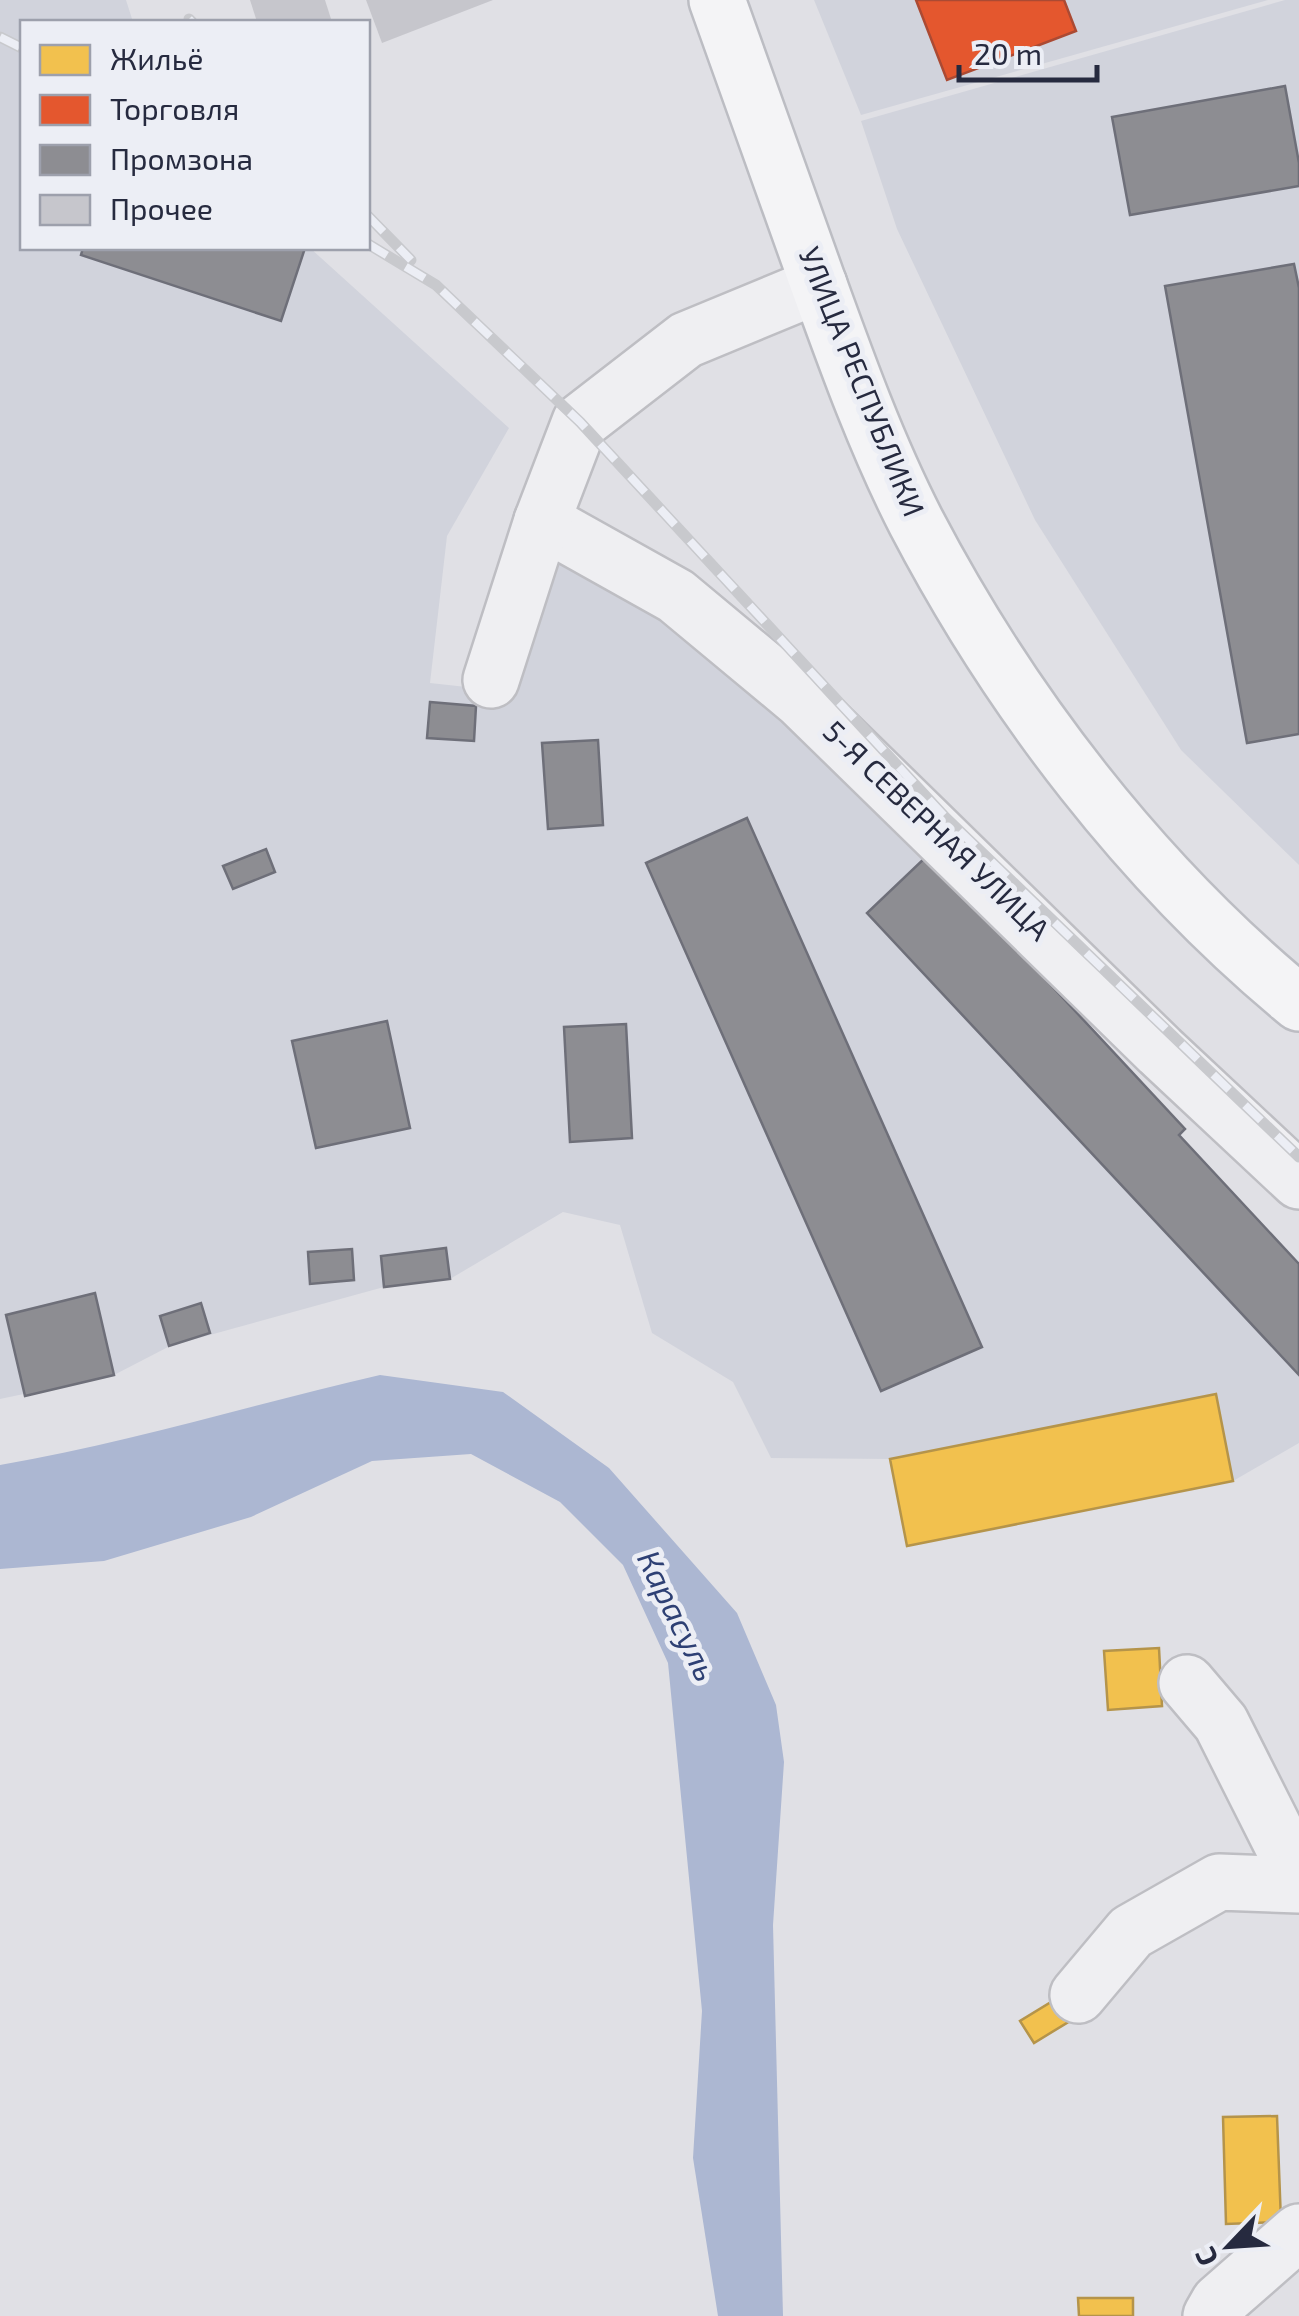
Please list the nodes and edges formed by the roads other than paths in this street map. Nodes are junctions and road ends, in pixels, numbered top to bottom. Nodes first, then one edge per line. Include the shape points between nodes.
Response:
1 (718, 0) edge
2 (819, 285) junction
3 (542, 521) junction
4 (491, 680) dead end
5 (1299, 1003) edge
6 (1299, 1181) edge
7 (1187, 1684) dead end
8 (1299, 1881) edge
9 (1078, 1995) dead end
10 (1299, 2232) edge
11 (1211, 2316) edge

1 - 2 main road, УЛИЦА РЕСПУБЛИКИ
2 - 3 street via 686,340 580,422
2 - 5 main road, УЛИЦА РЕСПУБЛИКИ via 915,520 990,651 1068,764 1156,866
3 - 4 street
3 - 6 street, 5-Я СЕВЕРНАЯ УЛИЦА via 676,596 801,700
7 - 8 street via 1220,1723
8 - 9 street via 1218,1882 1131,1932
10 - 11 street

